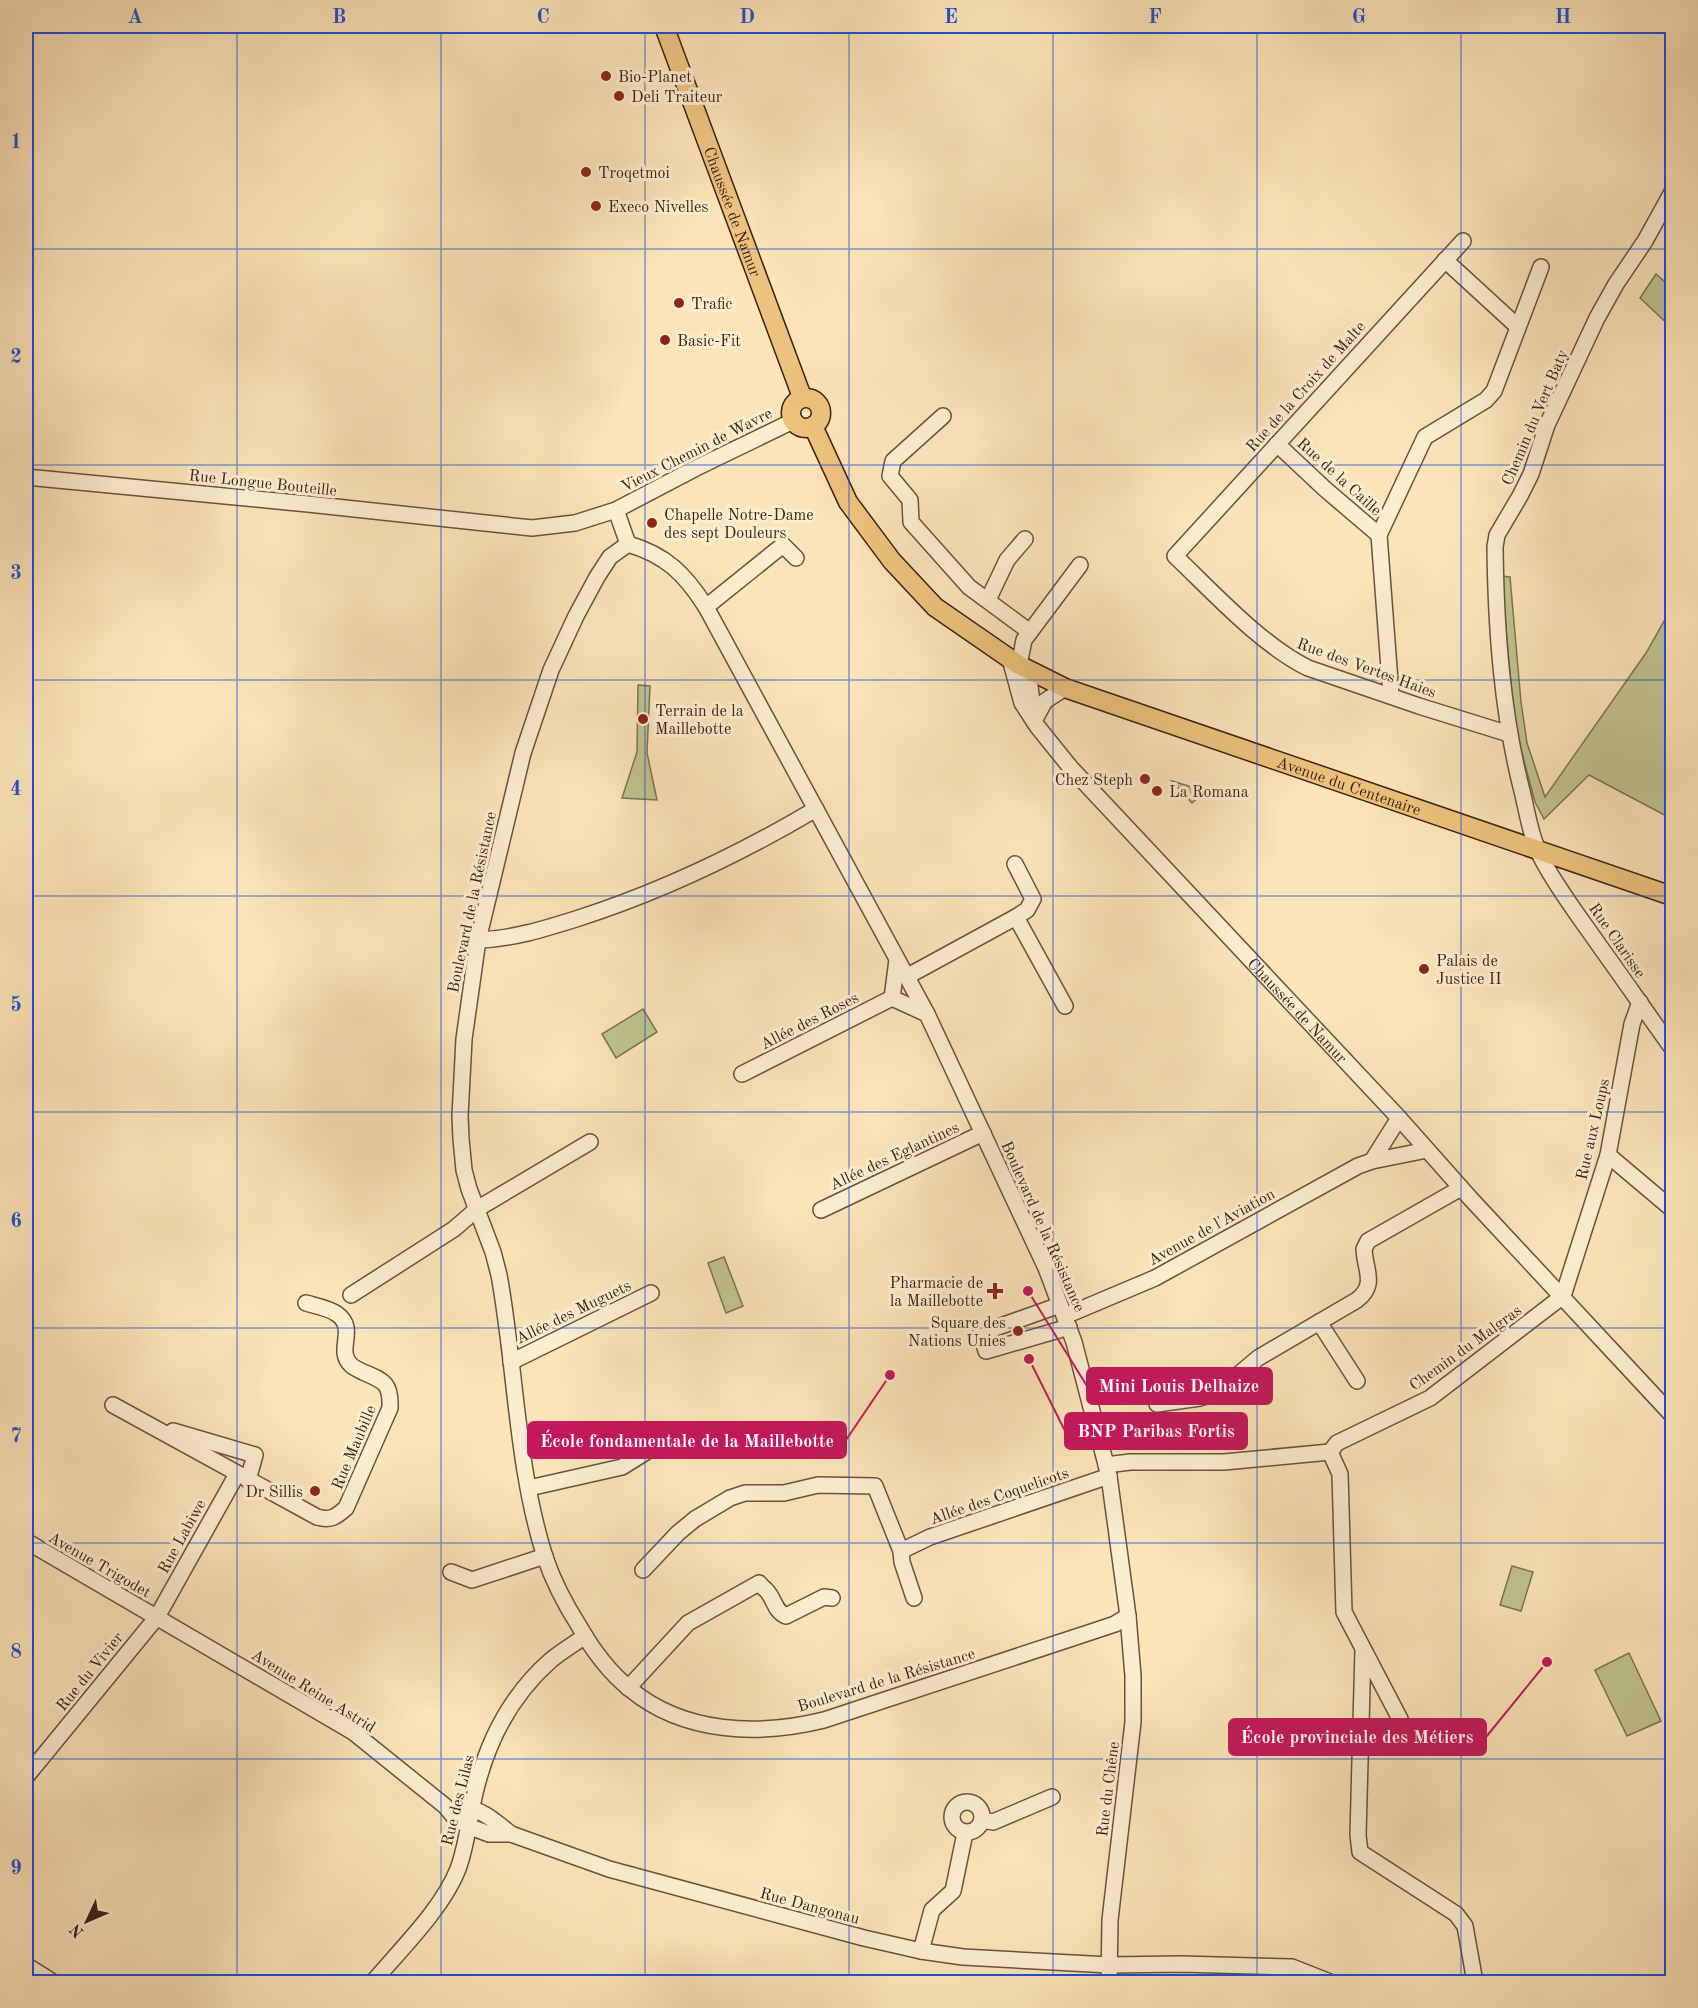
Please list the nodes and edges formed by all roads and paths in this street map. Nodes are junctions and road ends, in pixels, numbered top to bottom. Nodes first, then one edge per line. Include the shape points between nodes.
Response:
1 (664, 26) edge
2 (1672, 192) edge
3 (1463, 241) dead end
4 (1445, 260) junction
5 (1541, 267) dead end
6 (1518, 327) junction
7 (802, 398) junction
8 (943, 416) dead end
9 (793, 421) junction
10 (813, 426) junction
11 (1276, 444) junction
12 (26, 477) edge
13 (616, 510) junction
14 (1379, 535) junction
15 (1025, 539) dead end
16 (628, 544) junction
17 (1174, 556) joint
18 (796, 558) dead end
19 (1080, 565) dead end
20 (988, 600) junction
21 (706, 607) junction
22 (1030, 632) junction
23 (1019, 665) junction
24 (1065, 688) junction
25 (1391, 695) junction
26 (1034, 721) junction
27 (1509, 734) junction
28 (816, 809) junction
29 (1538, 850) junction
30 (1015, 864) dead end
31 (1672, 896) edge
32 (1016, 917) junction
33 (478, 940) junction
34 (897, 960) junction
35 (906, 977) junction
36 (892, 999) junction
37 (1640, 1002) junction
38 (1065, 1006) dead end
39 (927, 1014) junction
40 (1672, 1048) edge
41 (742, 1074) dead end
42 (1399, 1118) junction
43 (983, 1133) junction
44 (590, 1142) dead end
45 (1427, 1150) junction
46 (1608, 1155) junction
47 (1372, 1161) junction
48 (1461, 1188) junction
49 (477, 1209) junction
50 (1672, 1209) edge
51 (821, 1210) dead end
52 (651, 1293) dead end
53 (351, 1295) dead end
54 (1563, 1296) junction
55 (306, 1303) dead end
56 (1065, 1316) junction
57 (1319, 1322) junction
58 (511, 1362) junction
59 (1357, 1381) dead end
60 (1157, 1404) dead end
61 (113, 1406) dead end
62 (1672, 1415) edge
63 (165, 1434) junction
64 (646, 1452) dead end
65 (1330, 1452) junction
66 (1108, 1471) junction
67 (243, 1477) junction
68 (529, 1488) junction
69 (26, 1541) edge
70 (901, 1551) junction
71 (545, 1556) junction
72 (643, 1570) dead end
73 (452, 1572) dead end
74 (832, 1598) dead end
75 (914, 1598) dead end
76 (1128, 1616) junction
77 (157, 1617) junction
78 (585, 1636) junction
79 (1363, 1650) junction
80 (628, 1688) junction
81 (1361, 1744) junction
82 (26, 1777) edge
83 (1052, 1797) dead end
84 (445, 1806) junction
85 (472, 1808) junction
86 (982, 1820) junction
87 (468, 1826) junction
88 (965, 1833) junction
89 (511, 1834) junction
90 (921, 1951) junction
91 (26, 1965) edge
92 (1109, 1965) junction
93 (53, 1983) edge
94 (373, 1983) edge
95 (1109, 1983) edge
96 (1330, 1983) edge
97 (1475, 1983) edge

1 - 7 main road, Chaussée de Namur
2 - 27 street, Chemin du Vert Baty via 1597,318 1547,425 1521,496 1497,535 1497,624
3 - 4 street, Rue de la Croix de Malte
4 - 6 street
4 - 11 street, Rue de la Croix de Malte
5 - 6 street
6 - 14 street via 1494,391 1486,400 1425,437
7 - 9 main road via 791,407
7 - 10 main road via 819,406 819,421
8 - 20 street via 893,461 890,476 910,500 912,522 969,587
9 - 10 main road via 798,426
9 - 13 street, Vieux Chemin de Wavre
10 - 23 main road, Avenue du Centenaire via 848,502 892,561 935,607
11 - 14 street, Rue de la Caille
11 - 17 street, Rue de la Croix de Malte
12 - 13 street, Rue Longue Bouteille via 532,528 575,523
13 - 16 street
14 - 25 street
15 - 20 street via 1007,560
16 - 21 street, Boulevard de la Résistance via 675,567 692,584
16 - 33 street, Boulevard de la Résistance via 610,557 597,578 550,670 523,753
17 - 25 street, Rue des Vertes Haies via 1291,660
18 - 21 street via 783,545
19 - 22 street
20 - 22 street
21 - 28 street, Boulevard de la Résistance
22 - 23 street via 1024,640
23 - 24 main road, Avenue du Centenaire
23 - 26 street, Chaussée de Namur via 1022,703
24 - 26 street via 1045,700
24 - 29 main road, Avenue du Centenaire
25 - 27 street, Rue des Vertes Haies
26 - 42 street, Chaussée de Namur via 1074,771
27 - 29 street, Chemin du Vert Baty
28 - 33 street via 697,873 644,894 538,930
28 - 34 street, Boulevard de la Résistance
29 - 31 main road, Avenue du Centenaire
29 - 37 street, Rue Clarisse
30 - 32 street via 1034,899
32 - 35 street
32 - 38 street
33 - 49 street, Boulevard de la Résistance via 464,1039 460,1116 464,1170
34 - 35 street, Boulevard de la Résistance
34 - 36 street
35 - 39 street, Boulevard de la Résistance
36 - 39 street
36 - 41 street, Allée des Roses
37 - 40 street, Rue Clarisse
37 - 46 street, Rue aux Loups via 1632,1024
39 - 43 street, Boulevard de la Résistance
42 - 45 street, Chaussée de Namur
42 - 47 street
43 - 51 street, Allée des Eglantines
43 - 56 street, Boulevard de la Résistance
44 - 49 street
45 - 47 street, Avenue de l'Aviation
45 - 48 street, Chaussée de Namur
46 - 50 street
46 - 54 street, Rue aux Loups
47 - 56 street, Avenue de l'Aviation via 1155,1278
48 - 54 street, Chaussée de Namur
48 - 57 street via 1368,1241 1364,1249 1369,1277 1366,1293
49 - 53 street
49 - 58 street, Boulevard de la Résistance via 499,1275
52 - 58 street, Allée des Muguets
54 - 62 street, Chaussée de Namur
54 - 65 street, Chemin du Malgras via 1439,1392 1344,1439
55 - 67 street, Rue Maubille via 339,1315 346,1324 346,1358 351,1366 387,1386 391,1392 390,1408 346,1508 336,1518 317,1518
56 - 56 street via 981,1333 986,1351
56 - 66 street, Boulevard de la Résistance
57 - 59 street
57 - 60 street via 1258,1358 1214,1394
58 - 68 street, Boulevard de la Résistance
61 - 63 street, Rue Maubille
63 - 67 street, Rue Maubille
63 - 67 street, Rue Maubille via 173,1431 255,1455
64 - 68 street via 622,1467
65 - 66 street via 1224,1462 1130,1462
65 - 79 street via 1340,1474 1344,1612
66 - 70 street, Allée des Coquelicots
66 - 76 street, Boulevard de la Résistance
67 - 77 street, Rue Labiwe
68 - 71 street, Boulevard de la Résistance
69 - 77 street, Avenue Trigodet
70 - 72 street via 875,1486 818,1485 730,1498 678,1533
70 - 75 street
71 - 73 street via 471,1580
71 - 78 street, Boulevard de la Résistance via 565,1603
74 - 80 street via 786,1616 778,1611 759,1583 688,1623
76 - 80 street, Boulevard de la Résistance via 1088,1634 824,1720 783,1728 747,1730 695,1722 658,1708
76 - 92 street, Rue du Chêne via 1133,1715 1112,1901
77 - 82 street, Rue du Vivier
77 - 84 street, Avenue Reine Astrid via 352,1732
78 - 80 street, Boulevard de la Résistance
78 - 85 street, Rue des Lilas via 536,1674 519,1695 494,1735
79 - 81 street
79 - 81 street via 1400,1719 1397,1727
81 - 97 street via 1360,1852 1456,1914 1465,1926
83 - 86 street via 993,1822
84 - 85 street
84 - 87 street, Avenue Reine Astrid
85 - 87 street, Rue des Lilas
85 - 89 street, Rue Dangonau
86 - 88 street
86 - 88 street via 981,1810 974,1803 959,1804 951,1818 956,1829
87 - 89 street, Rue Dangonau via 489,1834
87 - 94 street, Rue des Lilas via 457,1871 436,1907
88 - 90 street via 953,1891 932,1910
89 - 90 street, Rue Dangonau via 609,1869
90 - 92 street, Rue Dangonau via 963,1958
91 - 93 street
92 - 95 street, Rue du Chêne
92 - 96 street, Rue Dangonau via 1292,1967

